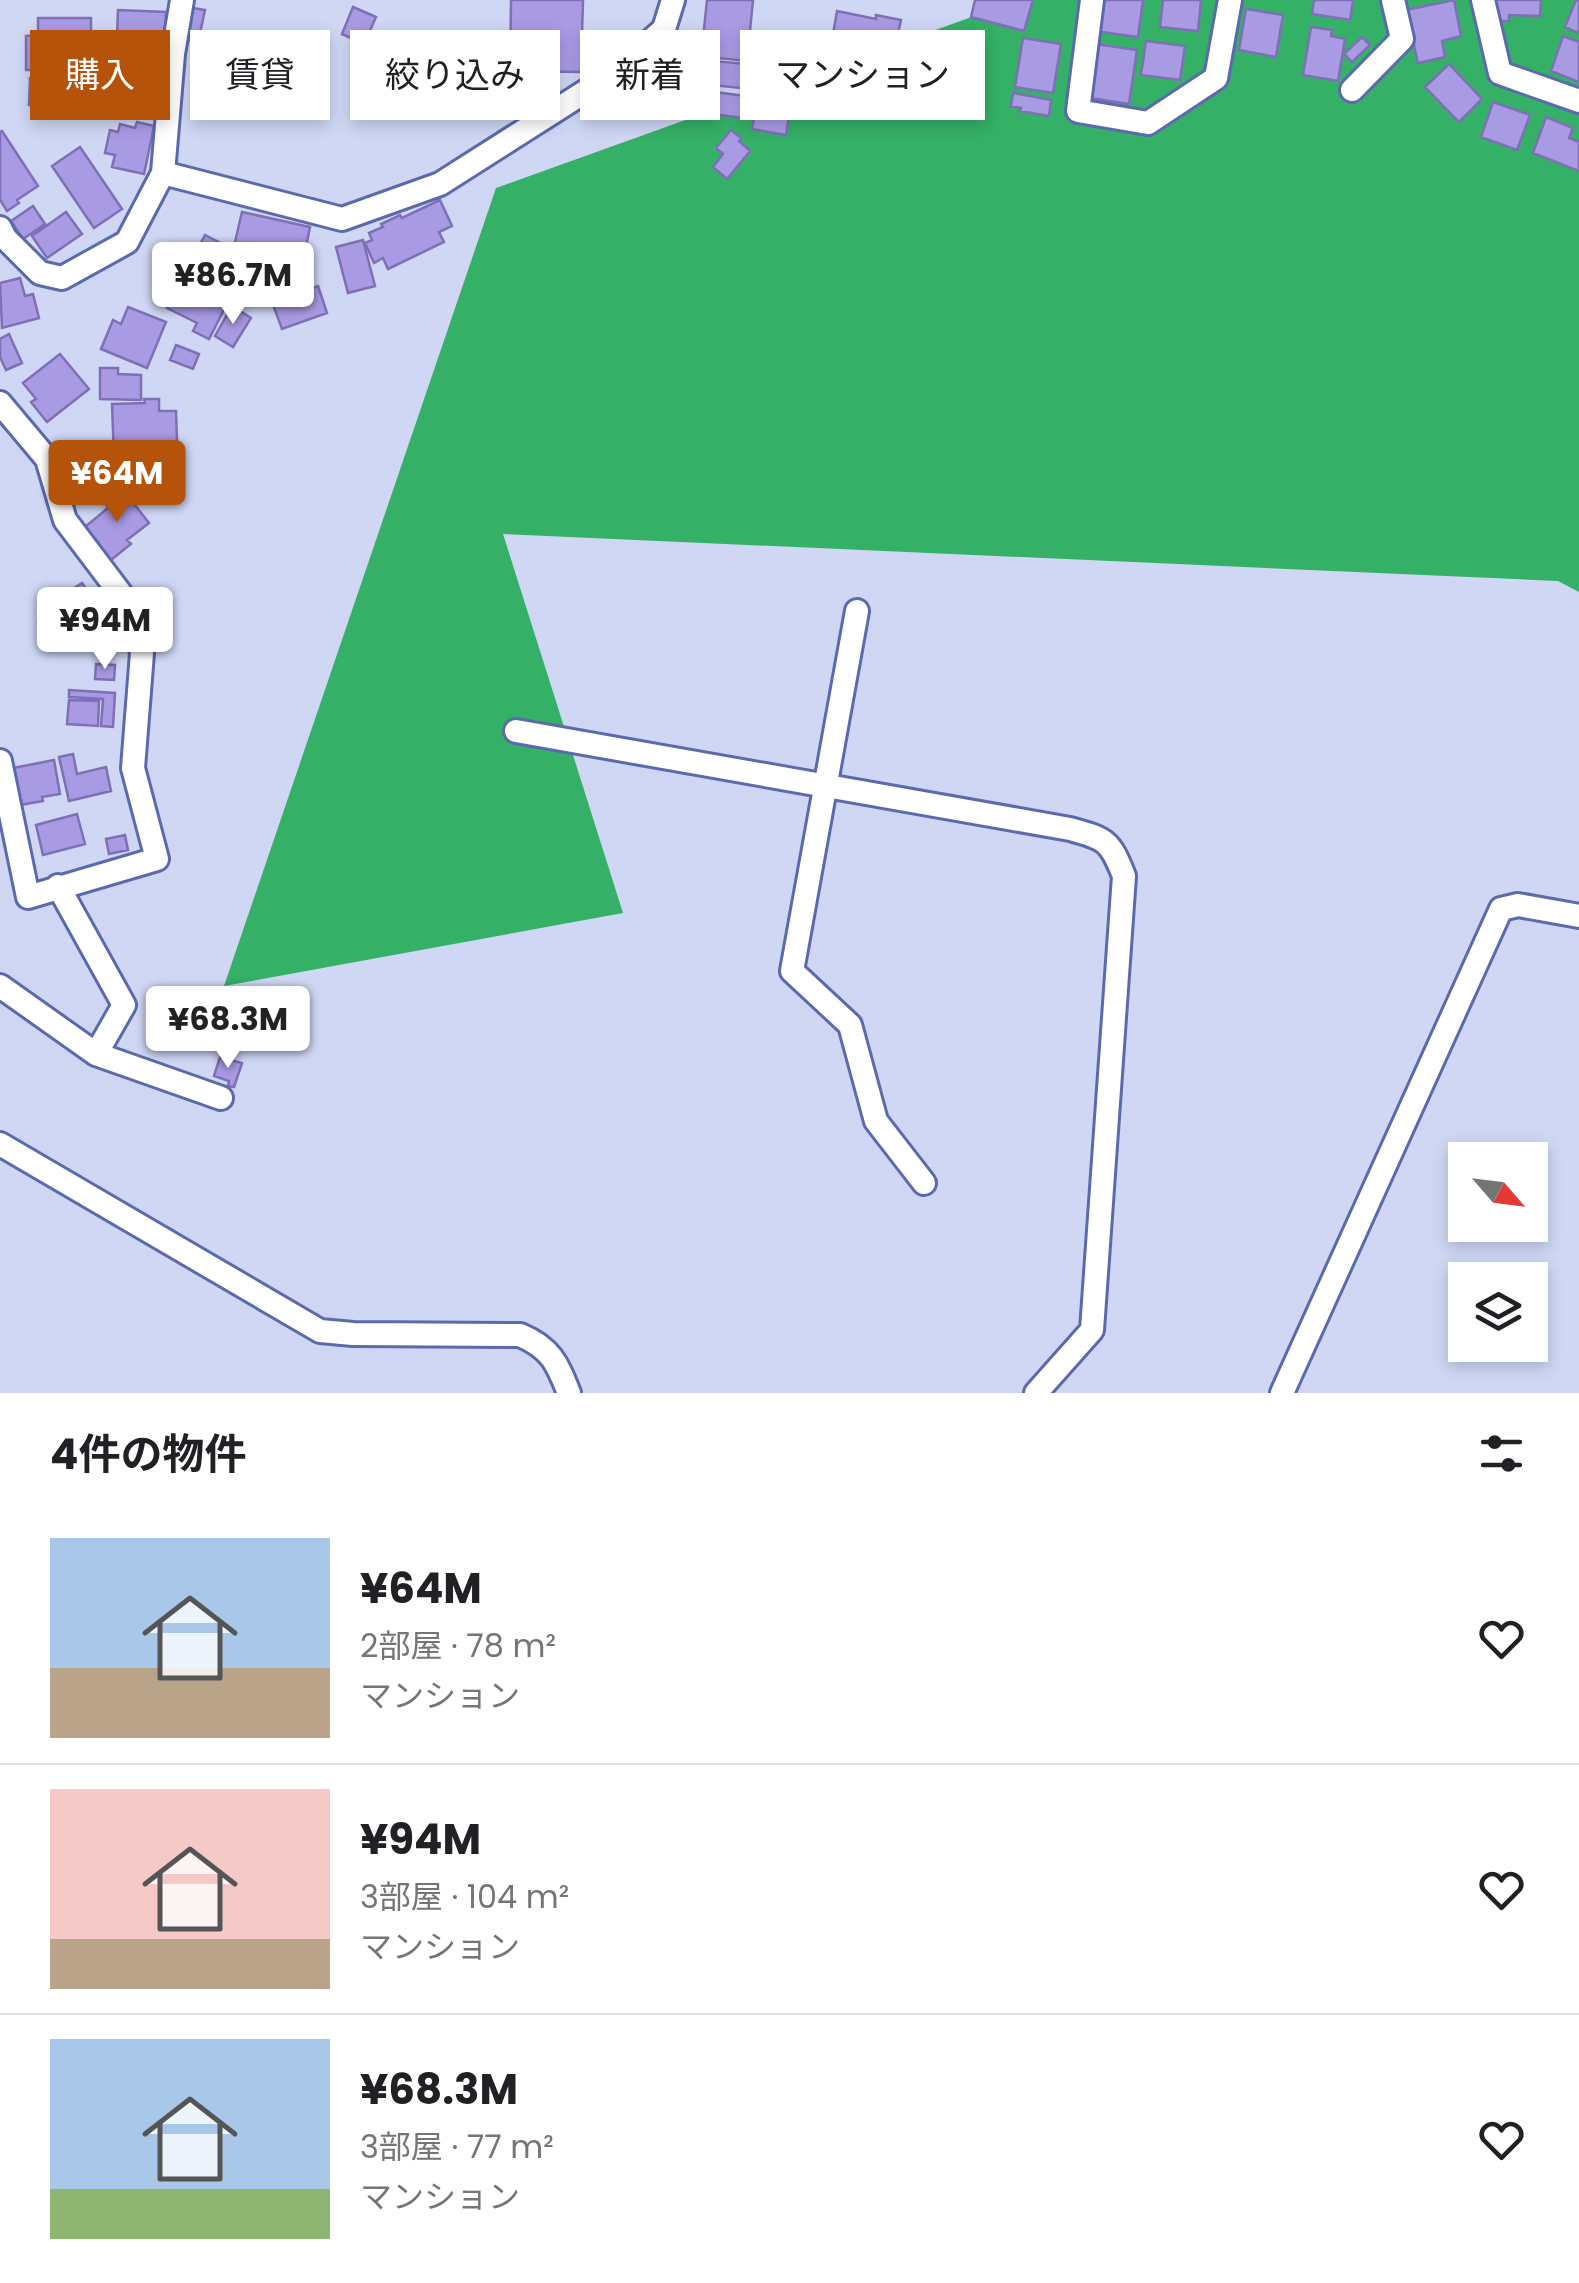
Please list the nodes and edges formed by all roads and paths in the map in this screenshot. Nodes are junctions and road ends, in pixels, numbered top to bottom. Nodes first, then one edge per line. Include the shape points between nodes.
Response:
1 (182, 0) edge
2 (673, 0) edge
3 (1092, 0) edge
4 (1230, 0) edge
5 (1393, 0) edge
6 (1483, 0) edge
7 (1352, 90) dead end
8 (1579, 101) edge
9 (163, 173) junction
10 (2, 241) edge
11 (0, 403) edge
12 (857, 610) dead end
13 (516, 731) dead end
14 (0, 761) edge
15 (826, 786) junction
16 (58, 886) junction
17 (1579, 916) edge
18 (0, 986) edge
19 (96, 1054) junction
20 (220, 1098) dead end
21 (0, 1144) edge
22 (924, 1183) dead end
23 (570, 1393) edge
24 (1036, 1393) edge
25 (1282, 1393) edge

1 - 9 street
2 - 9 street via 664,29 616,72 440,184 342,219
3 - 4 street via 1078,111 1148,122 1216,78
5 - 7 street via 1402,40
6 - 8 street via 1500,73
9 - 10 street via 127,242 62,278 40,274
11 - 16 street via 47,458 65,520 130,606 142,654 133,768 156,859
12 - 15 street
13 - 15 street
14 - 16 street via 28,897
15 - 22 street via 792,972 850,1025 876,1122
15 - 24 street via 1083,832 1112,848 1124,876 1092,1330
16 - 19 street via 124,1005
17 - 25 street via 1501,908
18 - 19 street
19 - 20 street
21 - 23 street via 320,1331 520,1336 541,1344

